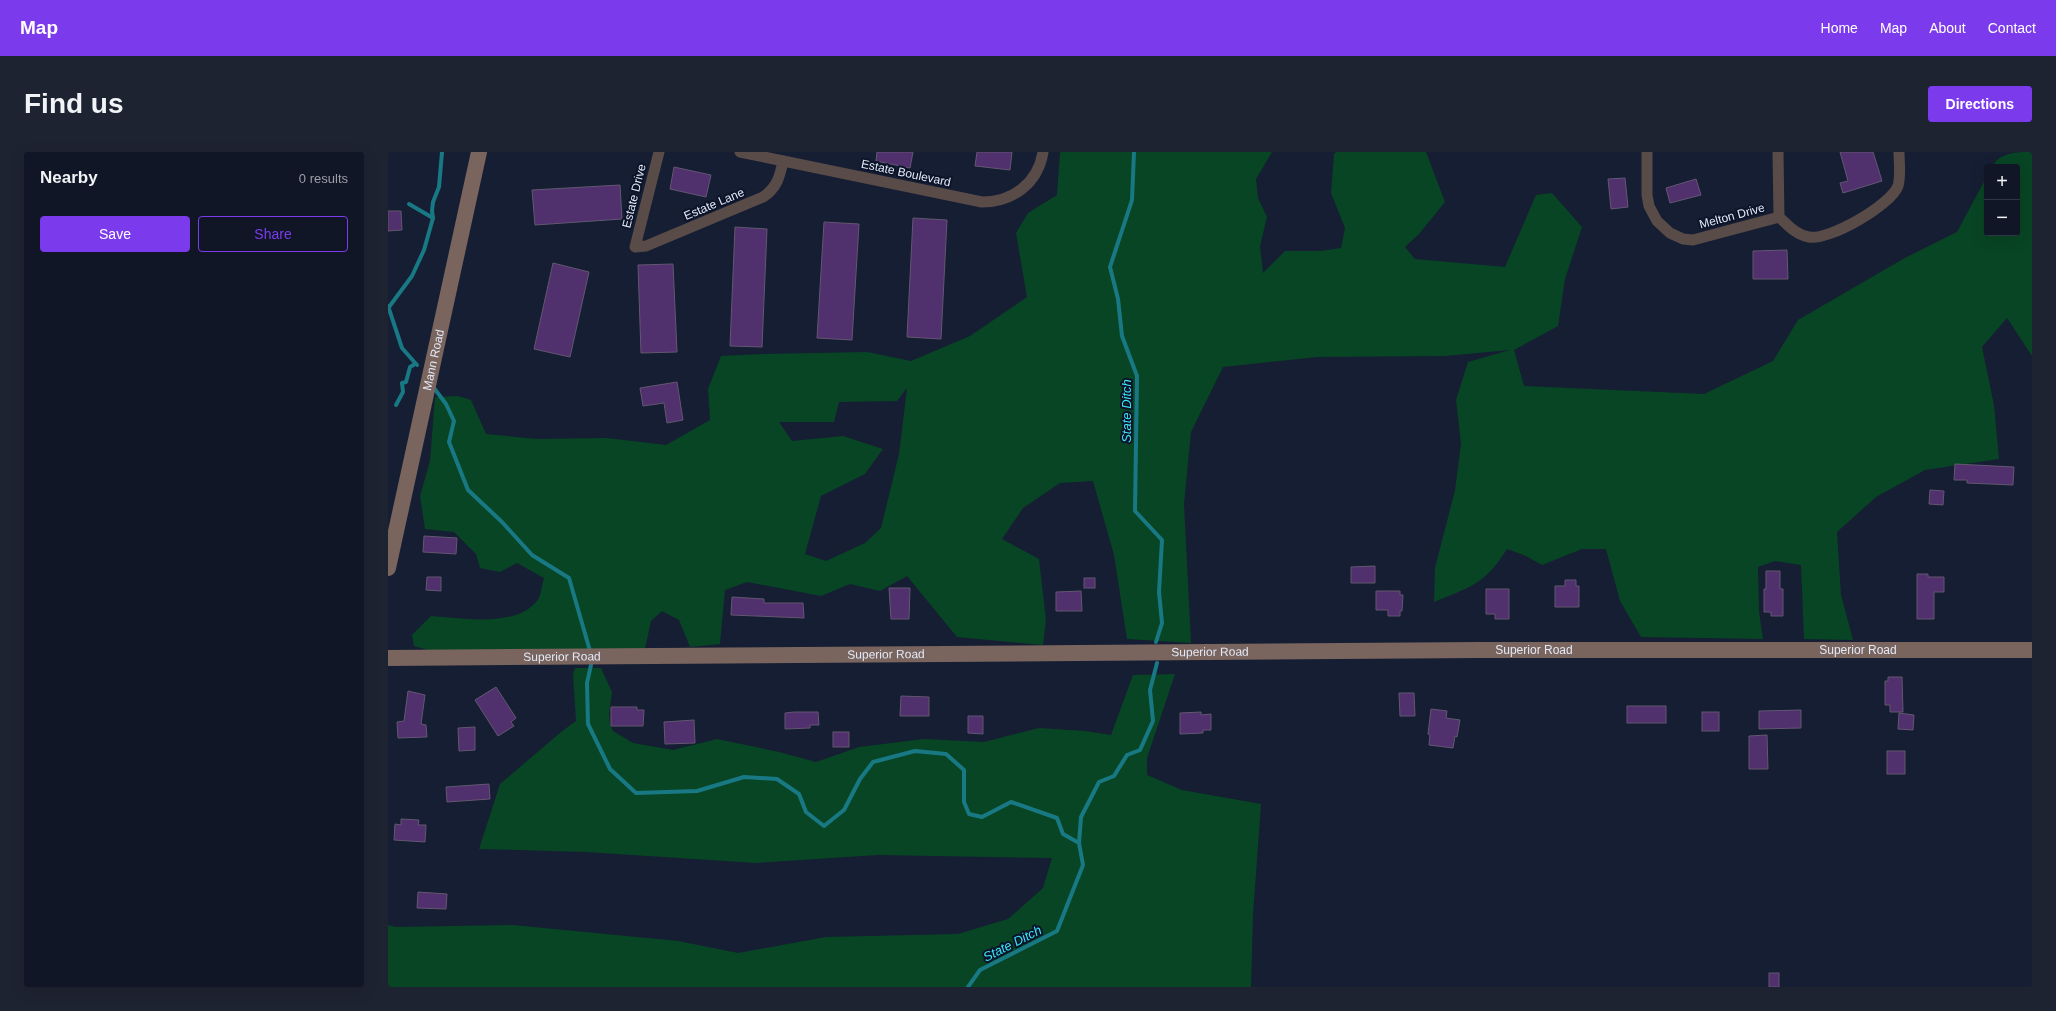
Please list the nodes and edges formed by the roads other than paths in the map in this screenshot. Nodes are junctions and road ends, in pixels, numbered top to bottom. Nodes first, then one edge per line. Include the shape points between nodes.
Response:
1 (479, 152) edge
2 (659, 152) edge
3 (740, 152) edge
4 (1043, 152) edge
5 (1647, 152) edge
6 (1778, 152) edge
7 (1899, 152) edge
8 (783, 161) junction
9 (1779, 217) junction
10 (635, 247) joint
11 (392, 527) edge
12 (388, 568) edge
13 (2032, 650) edge
14 (388, 658) edge

1 - 11 street, Mann Road
2 - 10 street, Estate Drive
3 - 8 street, Estate Boulevard
4 - 8 street, Estate Boulevard via 1038,170 1027,185 1006,198 988,202
5 - 9 street, Melton Drive via 1648,202 1653,216 1670,233 1693,240
6 - 9 street
7 - 9 street, Melton Drive via 1898,185 1888,200 1841,229 1820,238 1809,238 1797,233
8 - 10 street, Estate Lane via 777,183 765,196 646,246
11 - 12 street, Mann Road
13 - 14 street, Superior Road via 1482,650

